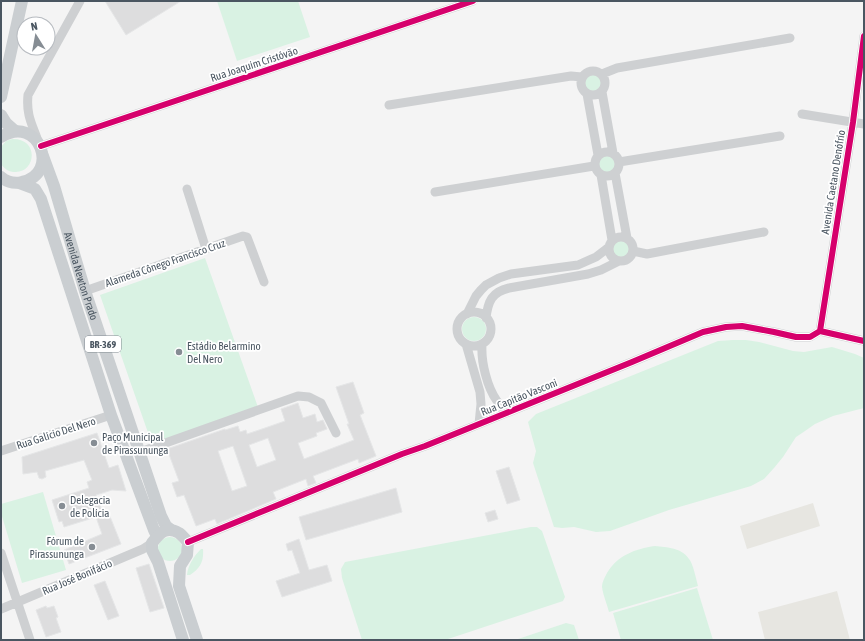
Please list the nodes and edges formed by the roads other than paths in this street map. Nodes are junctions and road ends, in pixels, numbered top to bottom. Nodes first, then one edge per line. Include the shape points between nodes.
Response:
1 (22, 1) edge
2 (80, 1) edge
3 (473, 1) edge
4 (455, 4) edge
5 (864, 36) edge
6 (790, 38) dead end
7 (602, 74) junction
8 (582, 77) junction
9 (602, 92) junction
10 (587, 94) junction
11 (1, 97) edge
12 (389, 105) dead end
13 (802, 114) dead end
14 (1, 115) edge
15 (853, 122) junction
16 (864, 124) edge
17 (15, 131) junction
18 (780, 136) dead end
19 (1, 137) edge
20 (41, 148) junction
21 (613, 153) junction
22 (598, 155) junction
23 (619, 162) junction
24 (594, 166) junction
25 (616, 173) junction
26 (601, 175) junction
27 (7, 181) edge
28 (187, 189) dead end
29 (435, 192) dead end
30 (764, 232) dead end
31 (627, 238) junction
32 (610, 243) junction
33 (206, 249) junction
34 (633, 251) junction
35 (619, 261) junction
36 (264, 282) dead end
37 (85, 291) junction
38 (467, 314) junction
39 (486, 318) junction
40 (820, 331) junction
41 (864, 341) edge
42 (466, 344) junction
43 (482, 345) junction
44 (483, 362) junction
45 (473, 365) junction
46 (491, 390) junction
47 (480, 392) junction
48 (508, 412) junction
49 (112, 415) junction
50 (479, 424) junction
51 (336, 433) dead end
52 (1, 451) edge
53 (140, 452) junction
54 (170, 529) junction
55 (154, 540) junction
56 (188, 542) junction
57 (1, 553) edge
58 (158, 562) junction
59 (180, 566) junction
60 (17, 602) junction
61 (1, 609) edge
62 (30, 640) edge
63 (183, 640) edge
64 (197, 640) edge

1 - 11 main road
2 - 20 street via 28,95 28,114
3 - 4 street, Rua Joaquim Cristóvão
4 - 20 street, Rua Joaquim Cristóvão
5 - 15 street, Avenida Caetano Denófrio
6 - 7 street via 617,68
7 - 8 street via 591,71
7 - 9 street via 605,85
8 - 10 street via 582,88
8 - 12 street via 571,76
9 - 10 street via 595,95
9 - 21 street
10 - 22 street
13 - 15 street
14 - 17 main road
15 - 16 street
15 - 40 street, Avenida Caetano Denófrio
17 - 19 main road
17 - 20 main road via 29,134
18 - 23 street
20 - 27 main road via 42,164 34,177 27,181
20 - 37 main road, Avenida Newton Prado / BR-369
21 - 22 street via 605,152
21 - 23 street
22 - 24 street
23 - 25 street
24 - 26 street
24 - 29 street
25 - 26 street
25 - 31 street
26 - 32 street
27 - 49 main road, Avenida Newton Prado / BR-369 via 35,189 40,199
28 - 33 street
30 - 34 street via 647,254
31 - 32 street via 619,237
31 - 34 street via 632,244
32 - 35 street via 610,254
32 - 38 street via 596,257 578,265 499,278 481,290
33 - 36 street, Alameda Cônego Francisco Cruz via 245,236
33 - 37 street, Alameda Cônego Francisco Cruz
34 - 35 street via 629,258
35 - 39 street via 588,274 500,291 490,302
37 - 53 main road, Avenida Newton Prado / BR-369
38 - 39 street via 482,314
38 - 42 street via 457,326 459,337
39 - 43 street via 490,322 491,332
40 - 41 street
40 - 48 street, Rua Capitão Vasconi via 810,337 796,337 742,326 703,332
42 - 43 street
42 - 45 street
43 - 44 street
44 - 45 street
44 - 46 street
45 - 47 street
46 - 47 street
46 - 48 street
47 - 50 street
48 - 50 street, Rua Capitão Vasconi
49 - 52 street, Rua Galício Del Nero
49 - 55 main road, Avenida Newton Prado / BR-369 via 154,530
50 - 56 street, Rua Capitão Vasconi
51 - 53 street via 321,403 309,397 298,396
53 - 54 main road, Avenida Newton Prado / BR-369 via 161,516
54 - 55 main road via 163,531
54 - 56 main road, BR-369 via 179,533
55 - 58 main road, BR-369 via 152,550
55 - 60 street, Rua José Bonifácio via 143,549
56 - 59 main road via 187,555
57 - 60 street
58 - 59 main road
58 - 63 main road, BR-369
59 - 64 main road via 179,586
60 - 61 street, Rua José Bonifácio
60 - 62 street

